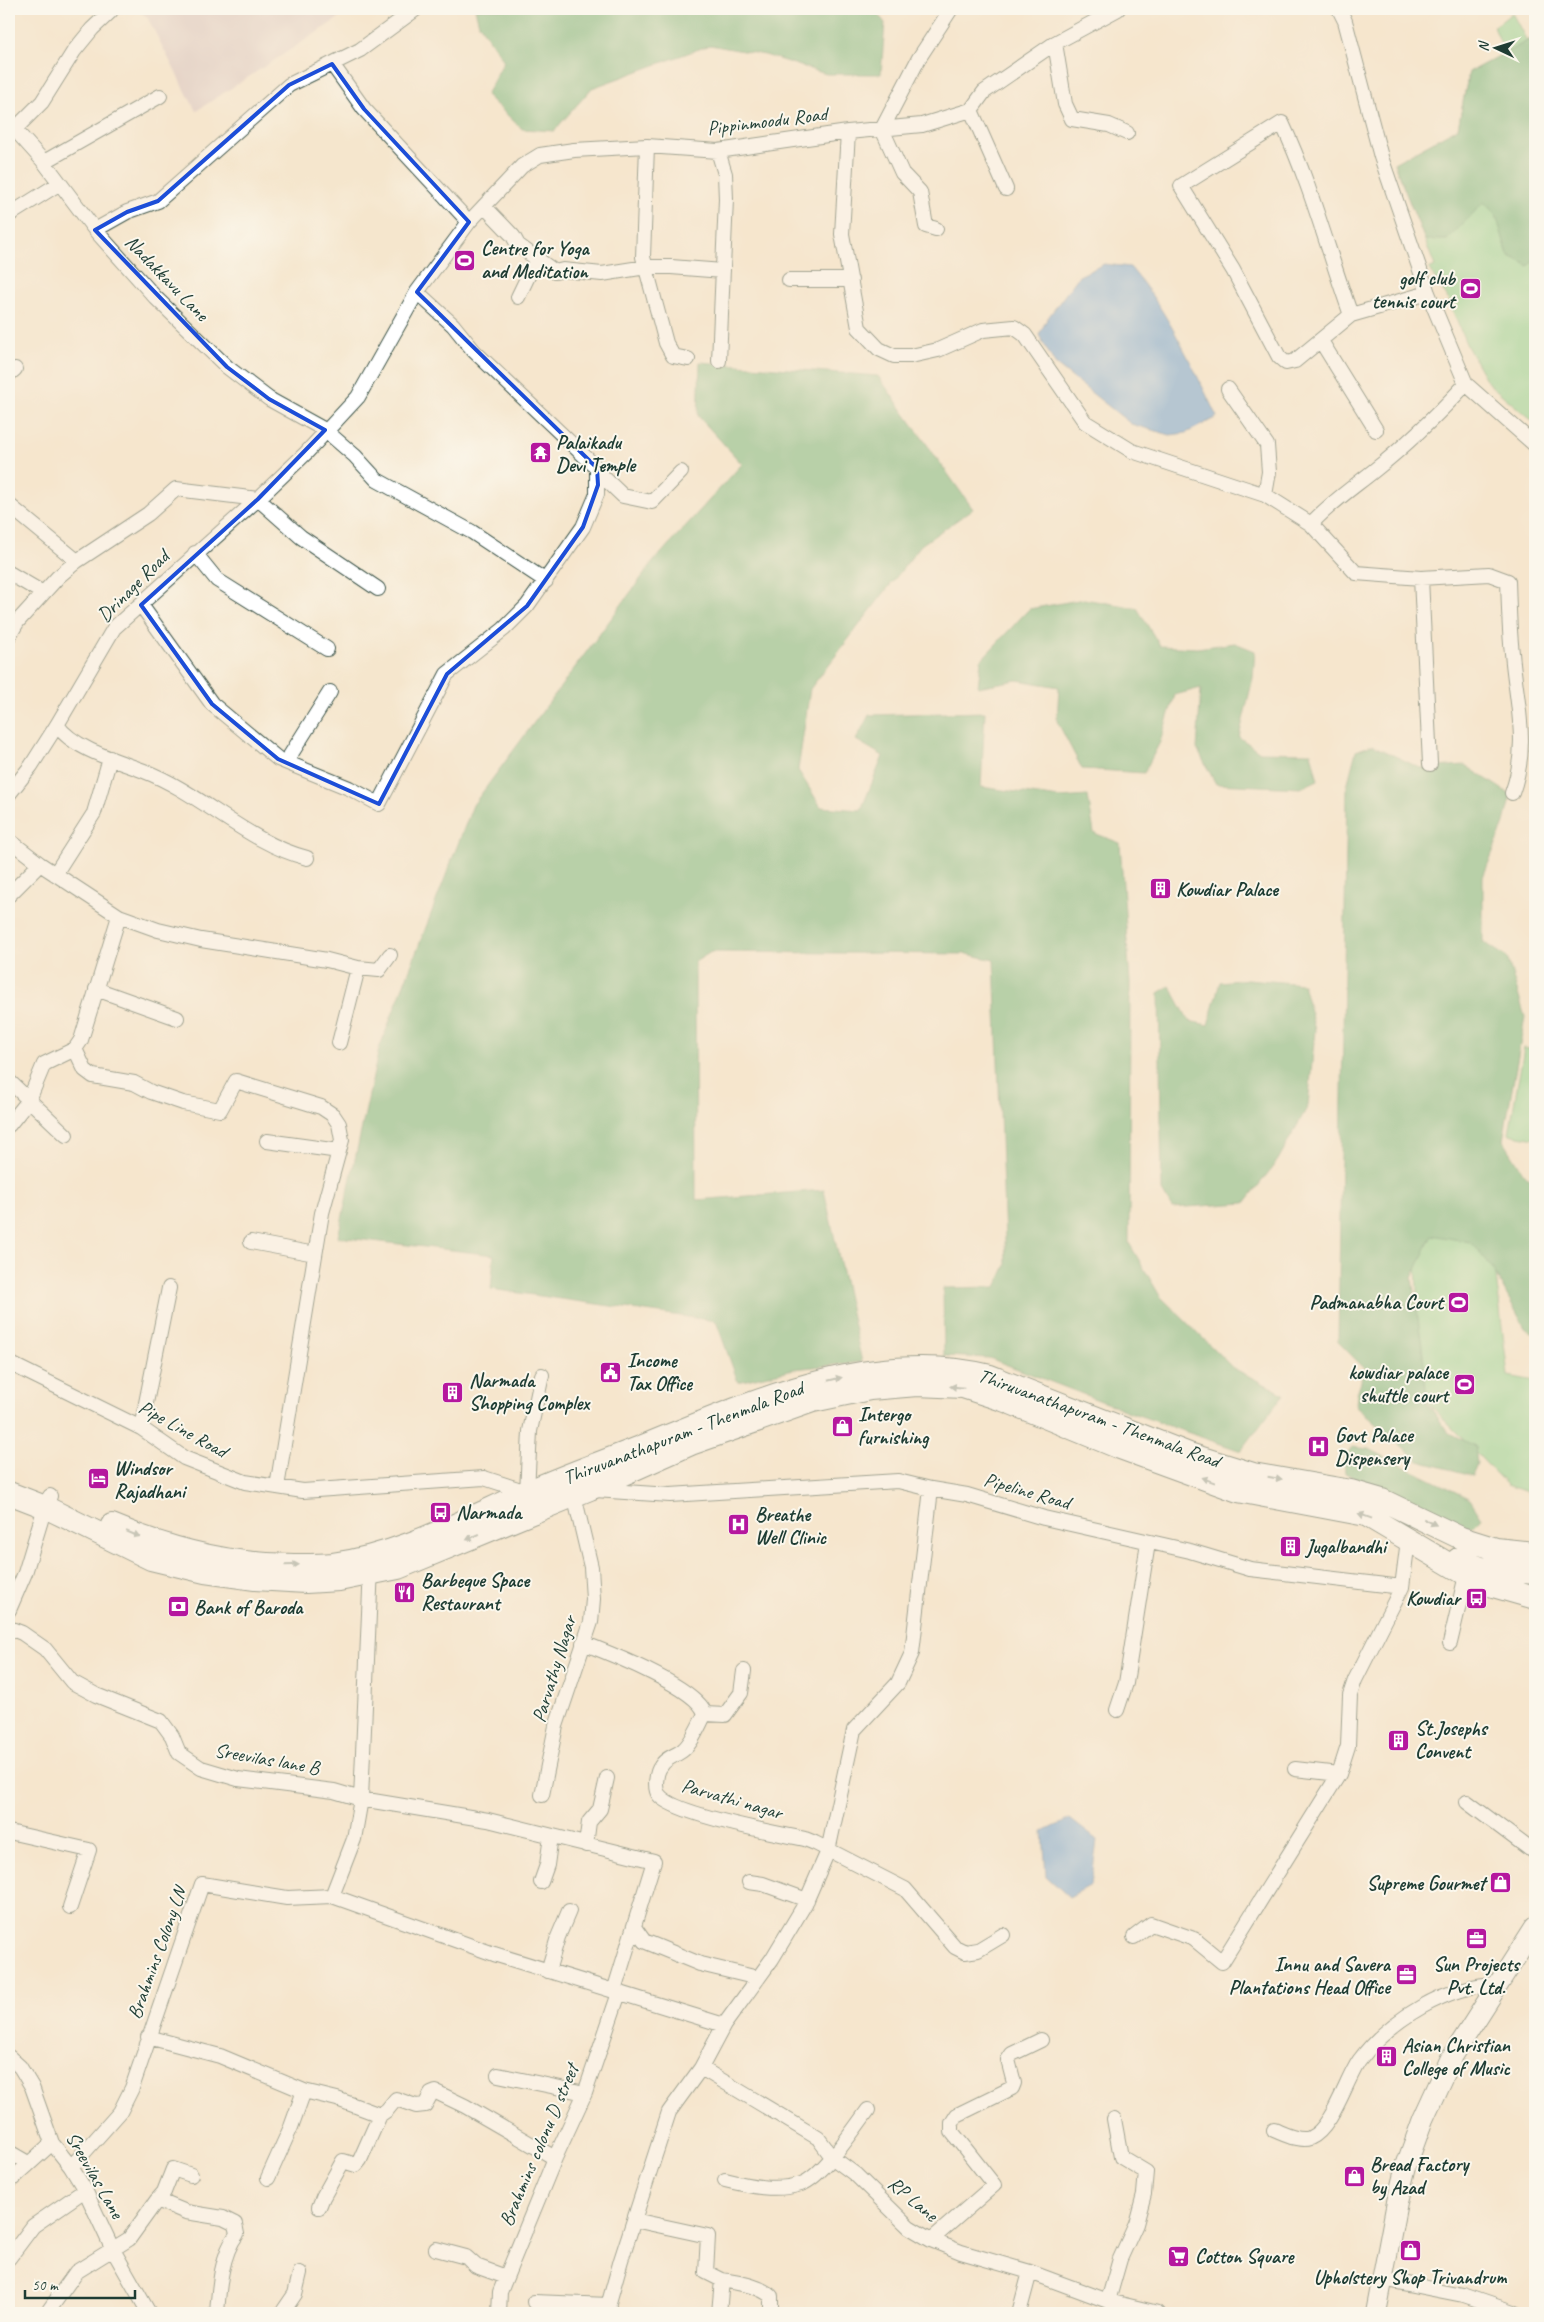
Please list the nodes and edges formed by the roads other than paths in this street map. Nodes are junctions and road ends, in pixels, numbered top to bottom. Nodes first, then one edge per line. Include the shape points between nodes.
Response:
1 (416, 9) edge
2 (952, 9) edge
3 (1118, 9) edge
4 (1339, 9) edge
5 (111, 11) dead end
6 (1055, 44) junction
7 (332, 64) junction
8 (160, 96) dead end
9 (972, 110) junction
10 (12, 126) edge
11 (882, 129) junction
12 (848, 132) junction
13 (1127, 133) dead end
14 (647, 146) junction
15 (718, 151) junction
16 (44, 162) junction
17 (60, 183) junction
18 (1006, 189) dead end
19 (484, 206) junction
20 (9, 216) edge
21 (469, 222) junction
22 (936, 229) dead end
23 (94, 230) junction
24 (539, 259) junction
25 (644, 267) junction
26 (723, 271) junction
27 (789, 280) dead end
28 (850, 280) junction
29 (417, 292) junction
30 (1428, 293) junction
31 (518, 297) dead end
32 (1351, 315) junction
33 (1321, 341) junction
34 (688, 359) dead end
35 (719, 361) dead end
36 (1466, 384) junction
37 (1228, 389) dead end
38 (325, 430) junction
39 (1376, 430) dead end
40 (1535, 445) edge
41 (598, 472) junction
42 (681, 472) dead end
43 (1265, 495) junction
44 (258, 499) junction
45 (9, 505) edge
46 (1311, 524) junction
47 (195, 554) junction
48 (77, 561) junction
49 (9, 573) edge
50 (1421, 578) junction
51 (546, 581) junction
52 (378, 588) dead end
53 (43, 593) junction
54 (141, 605) junction
55 (9, 636) edge
56 (327, 649) dead end
57 (330, 692) dead end
58 (58, 726) junction
59 (110, 758) junction
60 (286, 762) junction
61 (1430, 764) dead end
62 (1512, 792) dead end
63 (9, 794) edge
64 (9, 840) edge
65 (307, 858) dead end
66 (40, 864) junction
67 (55, 874) junction
68 (9, 895) edge
69 (119, 916) junction
70 (390, 955) dead end
71 (358, 968) junction
72 (96, 989) junction
73 (177, 1018) dead end
74 (339, 1043) dead end
75 (75, 1049) junction
76 (9, 1081) edge
77 (29, 1100) junction
78 (9, 1125) edge
79 (66, 1135) dead end
80 (267, 1141) dead end
81 (339, 1151) junction
82 (251, 1242) dead end
83 (315, 1254) junction
84 (169, 1288) dead end
85 (9, 1363) edge
86 (542, 1375) dead end
87 (141, 1428) junction
88 (9, 1478) edge
89 (584, 1484) junction
90 (278, 1487) junction
91 (931, 1490) junction
92 (9, 1493) edge
93 (48, 1501) junction
94 (532, 1501) junction
95 (1408, 1540) junction
96 (1148, 1543) junction
97 (1535, 1553) edge
98 (371, 1566) junction
99 (1535, 1573) edge
100 (1466, 1575) junction
101 (1402, 1587) junction
102 (1535, 1598) edge
103 (9, 1610) edge
104 (9, 1628) edge
105 (583, 1643) junction
106 (1450, 1643) dead end
107 (744, 1671) dead end
108 (1117, 1710) dead end
109 (705, 1714) junction
110 (1295, 1768) dead end
111 (1339, 1774) junction
112 (607, 1778) dead end
113 (542, 1795) dead end
114 (361, 1799) junction
115 (1467, 1802) dead end
116 (9, 1832) edge
117 (551, 1836) junction
118 (586, 1845) junction
119 (828, 1851) junction
120 (1535, 1853) edge
121 (541, 1882) dead end
122 (749, 1882) dead end
123 (332, 1896) junction
124 (807, 1900) junction
125 (70, 1907) dead end
126 (569, 1911) dead end
127 (634, 1927) junction
128 (1535, 1927) edge
129 (1003, 1935) dead end
130 (1134, 1937) dead end
131 (548, 1971) junction
132 (758, 1978) junction
133 (1498, 1984) junction
134 (616, 1992) junction
135 (724, 2025) junction
136 (148, 2036) junction
137 (1041, 2040) dead end
138 (9, 2057) edge
139 (701, 2068) junction
140 (498, 2075) dead end
141 (304, 2091) junction
142 (585, 2093) junction
143 (868, 2110) dead end
144 (380, 2115) junction
145 (1114, 2119) dead end
146 (1274, 2130) dead end
147 (52, 2143) junction
148 (9, 2152) edge
149 (555, 2158) junction
150 (833, 2158) junction
151 (28, 2163) junction
152 (71, 2167) junction
153 (191, 2175) dead end
154 (268, 2178) dead end
155 (725, 2180) dead end
156 (9, 2182) edge
157 (85, 2190) junction
158 (157, 2200) junction
159 (319, 2207) dead end
160 (634, 2220) junction
161 (931, 2240) junction
162 (112, 2248) junction
163 (436, 2249) dead end
164 (9, 2258) edge
165 (1030, 2272) junction
166 (300, 2273) dead end
167 (506, 2277) junction
168 (1382, 2278) junction
169 (722, 2280) junction
170 (1108, 2301) junction
171 (534, 2302) dead end
172 (608, 2309) edge
173 (147, 2312) edge
174 (47, 2313) edge
175 (217, 2313) edge
176 (282, 2313) edge
177 (499, 2313) edge
178 (719, 2313) edge
179 (771, 2313) edge
180 (1019, 2313) edge
181 (1158, 2313) edge
182 (1376, 2313) edge
183 (1516, 2313) edge

1 - 7 street via 360,50
2 - 11 street via 919,58
3 - 6 street
4 - 30 street via 1381,157
5 - 10 street via 74,51 42,102
6 - 9 street via 984,92
6 - 13 street via 1066,104 1072,119 1109,125
7 - 21 street via 364,109
7 - 23 street via 289,85 158,201 127,212
8 - 16 street
9 - 11 street, Pippinmoodu Road via 922,125
9 - 18 street
10 - 16 street, Nadakkavu Lane
11 - 12 street, Pippinmoodu Road
11 - 22 street via 902,174 920,192 926,226
12 - 15 street, Pippinmoodu Road
12 - 28 street via 842,234
14 - 15 street, Pippinmoodu Road
14 - 19 street, Pippinmoodu Road via 540,155 522,166
14 - 25 street
15 - 26 street via 725,174
16 - 17 street, Nadakkavu Lane
17 - 20 street
17 - 23 street, Nadakkavu Lane
19 - 21 street, Pippinmoodu Road
19 - 24 street via 518,245
21 - 29 street, Pippinmoodu Road
23 - 38 street, Nadakkavu Lane via 155,297 226,367 269,399
24 - 25 street via 555,272 602,274
24 - 31 street
25 - 26 street
25 - 34 street via 666,343 673,356
26 - 35 street
27 - 28 street
28 - 43 street via 859,328 878,349 894,356 911,356 938,350 983,330 1014,327 1025,335 1085,422 1132,451
29 - 38 street, Pippinmoodu Road via 358,397
29 - 41 street
30 - 32 street
30 - 36 street
32 - 33 street
32 - 33 street via 1328,254 1300,162 1282,123 1181,186 1233,270 1279,357 1286,363 1294,361
33 - 39 street
36 - 40 street
36 - 46 street via 1430,422
37 - 43 street via 1268,445 1269,472
38 - 44 street, Drinage Road
38 - 51 street, Nadakkavu Lane via 376,480 472,532
41 - 42 street via 623,496 652,502
41 - 51 street via 597,494 583,527
43 - 46 street
44 - 47 street, Drinage Road
44 - 48 street via 176,489 148,514
44 - 52 street via 301,537
45 - 48 street
46 - 50 street via 1356,573
47 - 54 street, Drinage Road
47 - 56 street via 217,580
48 - 53 street
49 - 53 street
50 - 61 street
50 - 62 street via 1489,574 1508,581 1522,738 1518,774
51 - 60 street via 504,629 447,674 379,804
53 - 55 street
54 - 58 street, Drinage Road via 114,628
54 - 60 street via 212,704 278,759
57 - 60 street
58 - 59 street via 63,734
58 - 63 street, Drinage Road
59 - 65 street via 186,792 286,853
59 - 67 street via 94,813
64 - 66 street
66 - 67 street
66 - 68 street
67 - 69 street
69 - 71 street via 201,940
69 - 72 street
70 - 71 street via 380,970
71 - 74 street
72 - 73 street
72 - 75 street via 81,1040
75 - 77 street via 44,1064
75 - 81 street via 85,1070 93,1076 134,1083 197,1107 220,1110 236,1081 320,1107 333,1115 339,1124 342,1140
76 - 77 street
77 - 78 street
77 - 79 street
80 - 81 street
81 - 83 street
82 - 83 street
83 - 90 street
84 - 87 street
85 - 87 street, Pipe Line Road
86 - 94 street via 530,1431
87 - 90 street, Pipe Line Road via 184,1458 215,1472 245,1482
88 - 93 main road, Thiruvanathapuram - Thenmala Road
89 - 91 street, Pipeline Road via 670,1495 898,1481
89 - 94 main road, Thiruvanathapuram - Thenmala Road
89 - 94 main road
95 -> 89 main road via 1366,1515 1238,1491 963,1387 917,1385 870,1389 813,1401
89 -> 97 main road, Thiruvanathapuram - Thenmala Road via 726,1412 795,1388 882,1370 960,1368 990,1376 1189,1454 1253,1474 1351,1491 1382,1500 1461,1538 1496,1549
89 - 105 street, Parvathy Nagar via 591,1622
90 - 94 street, Pipe Line Road via 304,1490 484,1478
91 - 96 street, Pipeline Road via 967,1495
91 - 119 street via 912,1653 898,1683 854,1730
92 - 93 main road
93 - 98 main road, Thiruvanathapuram - Thenmala Road via 176,1549 222,1560 270,1565
93 - 103 street via 25,1573
94 - 98 main road, Thiruvanathapuram - Thenmala Road via 451,1526
95 - 99 main road via 1481,1568
95 - 100 main road
95 - 101 street
96 - 101 street, Pipeline Road via 1190,1551 1250,1569
96 - 108 street via 1126,1684
98 - 114 street
100 - 102 main road via 1496,1589
100 - 106 street
101 - 111 street via 1355,1680 1350,1696 1348,1746
104 - 114 street, Sreevilas lane B via 45,1649 72,1682 162,1722 179,1753 202,1768 238,1778 334,1791
105 - 109 street via 627,1660 684,1691 703,1706
105 - 113 street, Parvathy Nagar via 556,1726
107 - 109 street via 741,1693 725,1715
109 - 119 street, Parvathi nagar via 683,1750 660,1766 655,1786 658,1794 665,1801 722,1822 806,1839
110 - 111 street
111 - 130 street via 1222,1962 1194,1940 1152,1924
112 - 118 street via 600,1809 589,1822
114 - 117 street, Sreevilas lane B via 488,1820
114 - 123 street via 354,1839
115 - 120 street
116 - 125 street via 89,1850
117 - 118 street, Sreevilas lane B
117 - 121 street
118 - 127 street, Brahmins colonu D street via 654,1861
119 - 124 street
119 - 129 street via 905,1888 955,1947 965,1952 978,1950
122 - 124 street
123 - 131 street
123 - 136 street, Brahmins Colony LN via 287,1898 202,1884
124 - 132 street
126 - 131 street
127 - 132 street via 644,1941 700,1964
127 - 134 street, Brahmins colonu D street
128 - 133 main road
131 - 134 street
132 - 135 street
133 - 146 street via 1478,1984 1429,2001 1385,2033 1359,2061 1329,2119 1311,2138 1300,2139
133 - 168 main road via 1450,2060 1424,2119 1396,2202
134 - 135 street
134 - 142 street, Brahmins colonu D street
135 - 139 street
136 - 141 street via 220,2056
136 - 152 street, Brahmins Colony LN via 132,2088 120,2112
137 - 161 street via 1012,2054 1008,2060 1014,2083 1012,2088 957,2115 952,2123 952,2132 994,2185
138 - 147 street, Sreevilas Lane via 20,2067 32,2087
139 - 150 street, RP Lane via 818,2138
139 - 160 street via 669,2112
140 - 142 street
141 - 144 street
141 - 154 street via 292,2127
142 - 149 street, Brahmins colonu D street
143 - 150 street
144 - 149 street via 396,2099 416,2106 425,2105 431,2094 436,2092
144 - 159 street via 360,2160 356,2165 343,2161
145 - 170 street via 1121,2157 1146,2172 1136,2224 1120,2259
147 - 151 street
147 - 152 street, Sreevilas Lane
148 - 151 street
149 - 167 street, Brahmins colonu D street
150 - 155 street via 802,2183 754,2188
150 - 161 street, RP Lane via 856,2174 909,2227
151 - 156 street
152 - 157 street, Sreevilas Lane
153 - 158 street via 173,2169 164,2192
157 - 162 street, Sreevilas Lane
157 - 164 street via 33,2226
158 - 162 street via 130,2239
158 - 175 street via 186,2212 223,2218 235,2224 237,2234 230,2243
160 - 169 street via 708,2236 706,2272
160 - 172 street
161 - 165 street, RP Lane
162 - 173 street, Sreevilas Lane
162 - 174 street via 76,2272
163 - 167 street via 466,2257 476,2266
165 - 170 street, RP Lane
165 - 180 street
166 - 176 street via 295,2294
167 - 177 street, Brahmins colonu D street via 500,2292
168 - 182 main road
168 - 183 street via 1463,2295
169 - 178 street
169 - 179 street via 765,2291 771,2296
170 - 181 street, RP Lane
171 - 172 street

